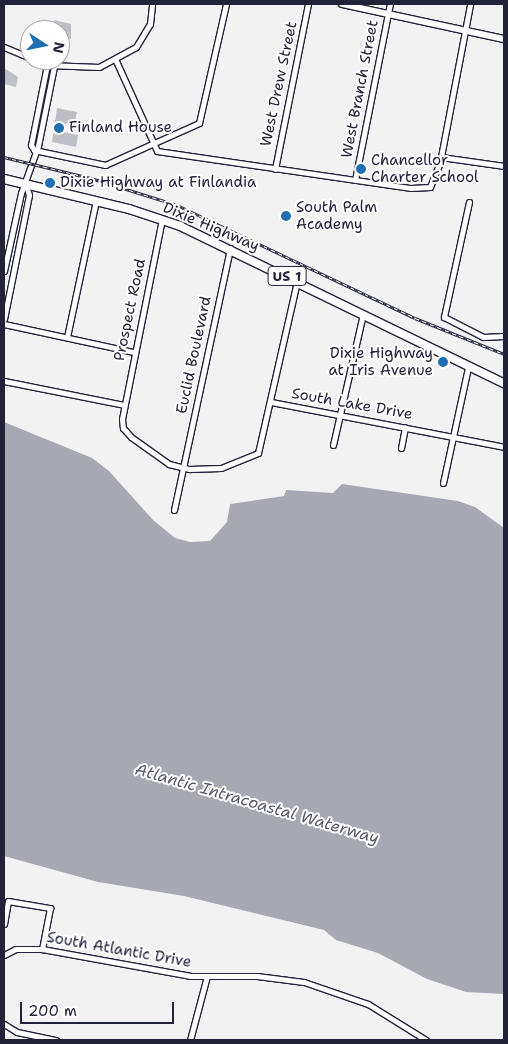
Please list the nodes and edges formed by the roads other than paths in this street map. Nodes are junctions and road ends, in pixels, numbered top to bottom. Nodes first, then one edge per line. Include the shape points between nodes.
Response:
1 (152, 4) edge
2 (226, 4) edge
3 (308, 4) edge
4 (342, 4) edge
5 (390, 4) edge
6 (470, 4) edge
7 (388, 14) junction
8 (465, 30) junction
9 (504, 39) edge
10 (4, 47) edge
11 (20, 54) edge
12 (116, 61) junction
13 (70, 67) edge
14 (46, 70) edge
15 (53, 70) edge
16 (153, 145) junction
17 (34, 150) junction
18 (441, 157) junction
19 (504, 166) edge
20 (275, 168) junction
21 (4, 180) edge
22 (355, 180) junction
23 (26, 185) junction
24 (96, 201) junction
25 (469, 202) dead end
26 (162, 219) junction
27 (230, 248) junction
28 (4, 271) edge
29 (297, 281) junction
30 (363, 314) junction
31 (4, 318) edge
32 (4, 324) edge
33 (504, 336) edge
34 (67, 338) junction
35 (134, 352) junction
36 (468, 367) junction
37 (4, 381) edge
38 (504, 383) edge
39 (271, 402) junction
40 (124, 405) junction
41 (342, 415) junction
42 (405, 427) junction
43 (453, 436) junction
44 (333, 445) dead end
45 (504, 447) edge
46 (401, 448) dead end
47 (183, 468) junction
48 (443, 483) dead end
49 (174, 510) dead end
50 (4, 924) edge
51 (42, 949) junction
52 (4, 955) edge
53 (208, 976) junction
54 (4, 1024) edge
55 (56, 1040) edge
56 (190, 1040) edge
57 (426, 1040) edge

1 - 12 street via 150,24 142,40
2 - 16 street via 199,124
3 - 20 street, West Drew Street
4 - 7 street
5 - 7 street, West Branch Street
6 - 8 street
7 - 8 street
7 - 22 street, West Branch Street
8 - 9 street
8 - 18 street
10 - 11 street
12 - 13 street via 89,68
12 - 16 street
14 - 17 street via 31,145
15 - 17 street via 38,146
16 - 17 street via 106,165
16 - 20 street via 164,153
17 - 23 street
18 - 19 street
18 - 22 street via 430,187
20 - 22 street
21 - 23 main road, Dixie Highway / US 1
23 - 24 main road, Dixie Highway / US 1
23 - 28 street via 21,193
23 - 31 street via 29,195
24 - 26 main road, Dixie Highway / US 1
24 - 34 street
25 - 33 street via 444,317 483,337
26 - 27 main road, Dixie Highway / US 1
26 - 35 street, Prospect Road
27 - 29 main road, Dixie Highway / US 1
27 - 47 street, Euclid Boulevard
29 - 30 main road, Dixie Highway / US 1
29 - 39 street
30 - 36 main road, Dixie Highway / US 1
30 - 41 street
32 - 34 street
34 - 35 street
35 - 40 street, Prospect Road
36 - 38 main road, Dixie Highway / US 1
36 - 43 street
37 - 40 street
39 - 41 street, South Lake Drive
39 - 47 street, South Lake Drive via 258,454 221,468
40 - 47 street, South Lake Drive via 123,428 131,437 157,457
41 - 42 street, South Lake Drive
41 - 44 street
42 - 43 street, South Lake Drive
42 - 46 street
43 - 45 street, South Lake Drive
43 - 48 street
47 - 49 street, Euclid Boulevard
50 - 51 street via 8,901 50,908
51 - 52 street, South Atlantic Drive via 16,948
51 - 53 street, South Atlantic Drive via 111,964
53 - 56 street
53 - 57 street, South Atlantic Drive via 272,977 324,988 384,1012
54 - 55 street via 17,1032

